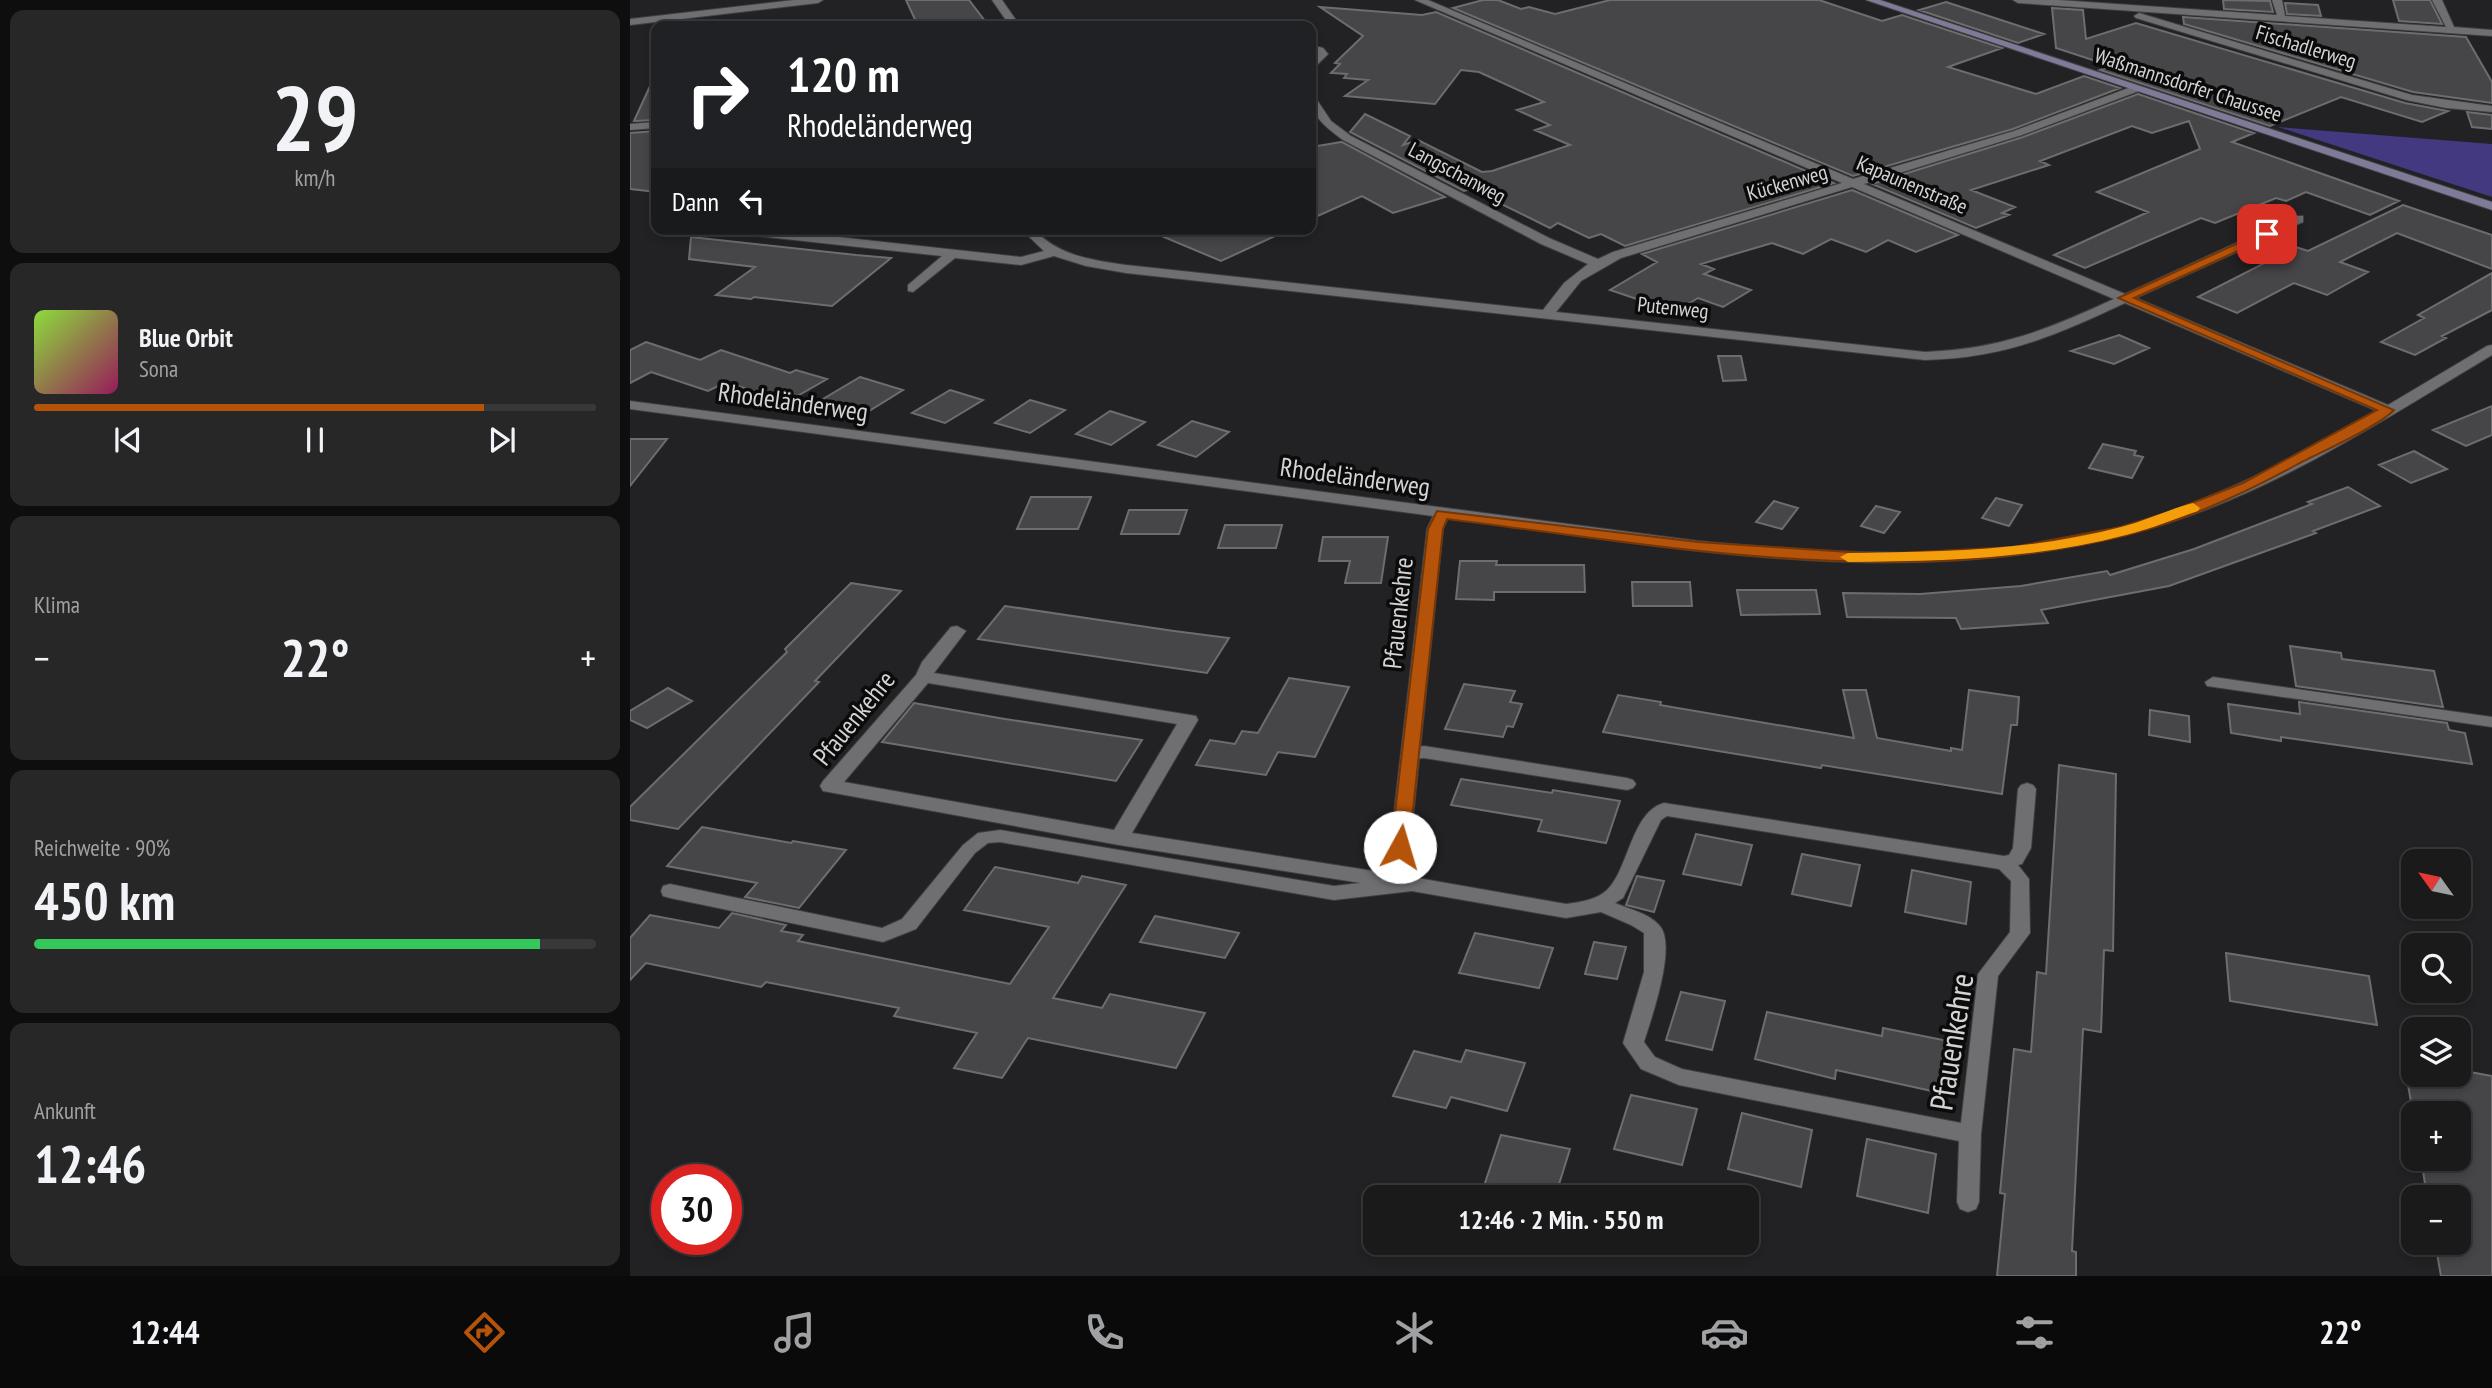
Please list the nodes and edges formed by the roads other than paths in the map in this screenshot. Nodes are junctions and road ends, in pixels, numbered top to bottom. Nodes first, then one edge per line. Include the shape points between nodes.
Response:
1 (818, 0) edge
2 (997, 0) edge
3 (1420, 0) edge
4 (1871, 0) edge
5 (2018, 0) edge
6 (2087, 0) edge
7 (2277, 0) edge
8 (2437, 0) edge
9 (2115, 3) edge
10 (2281, 14) junction
11 (1012, 21) edge
12 (630, 22) edge
13 (2450, 26) junction
14 (2492, 31) edge
15 (1316, 49) edge
16 (1316, 62) edge
17 (2135, 89) junction
18 (1316, 107) edge
19 (2492, 109) edge
20 (651, 125) edge
21 (630, 127) edge
22 (1856, 184) junction
23 (2492, 206) edge
24 (2299, 219) dead end
25 (813, 235) edge
26 (1031, 235) edge
27 (1055, 252) junction
28 (952, 254) junction
29 (1598, 264) junction
30 (913, 288) dead end
31 (2124, 298) junction
32 (1547, 315) junction
33 (2492, 349) edge
34 (630, 405) edge
35 (2388, 410) junction
36 (1442, 514) junction
37 (957, 631) dead end
38 (924, 677) junction
39 (2213, 682) dead end
40 (2492, 722) edge
41 (1410, 753) junction
42 (1627, 784) dead end
43 (2027, 789) dead end
44 (1119, 838) junction
45 (2005, 863) junction
46 (1412, 884) junction
47 (670, 891) dead end
48 (1600, 904) junction
49 (1970, 1134) junction
50 (1968, 1202) dead end

1 - 12 street
2 - 11 street
3 - 22 street, Kapaunenstraße
4 - 17 street, Waßmannsdorfer Chaussee
5 - 9 street
6 - 9 street
7 - 10 street
8 - 13 street
9 - 10 street
9 - 14 street
9 - 19 street, Fischadlerweg via 2418,100
10 - 13 street
13 - 14 street
15 - 16 street via 1323,54
17 - 22 street, Kückenweg via 2018,133
17 - 23 street, Waßmannsdorfer Chaussee
18 - 29 street, Langschanweg via 1326,123 1348,138
20 - 21 street
22 - 29 street, Kückenweg
22 - 31 street, Kapaunenstraße
24 - 31 street, Putenweg
25 - 28 street
26 - 27 street, Putenweg
27 - 28 street via 1021,261
27 - 32 street, Putenweg via 1126,269
28 - 30 street
29 - 32 street, Kückenweg via 1569,283
31 - 32 street, Putenweg via 2006,349 1964,355 1925,356
31 - 35 street, Kapaunenstraße
33 - 35 street, Rhodeländerweg
34 - 36 street, Rhodeländerweg
35 - 36 street, Rhodeländerweg via 2248,486 2174,515 2124,531 2014,551 1879,558 1782,554
36 - 41 street, Pfauenkehre via 1435,529
37 - 38 street
38 - 44 street, Pfauenkehre via 1189,720
38 - 44 street, Pfauenkehre via 830,786
39 - 40 lane
41 - 42 lane
41 - 46 street, Pfauenkehre via 1400,847
43 - 45 lane via 2022,848 2016,859
44 - 46 street, Pfauenkehre
45 - 48 lane via 1664,809 1654,816 1616,893
45 - 49 lane, Pfauenkehre via 2020,879 2020,933 1988,974
46 - 47 lane, Pfauenkehre via 1334,892 1000,836 984,837 969,849 909,924 883,935
46 - 48 lane, Pfauenkehre via 1566,911
48 - 49 lane, Pfauenkehre via 1653,930 1657,945 1633,1043 1648,1063 1679,1077
49 - 50 lane

